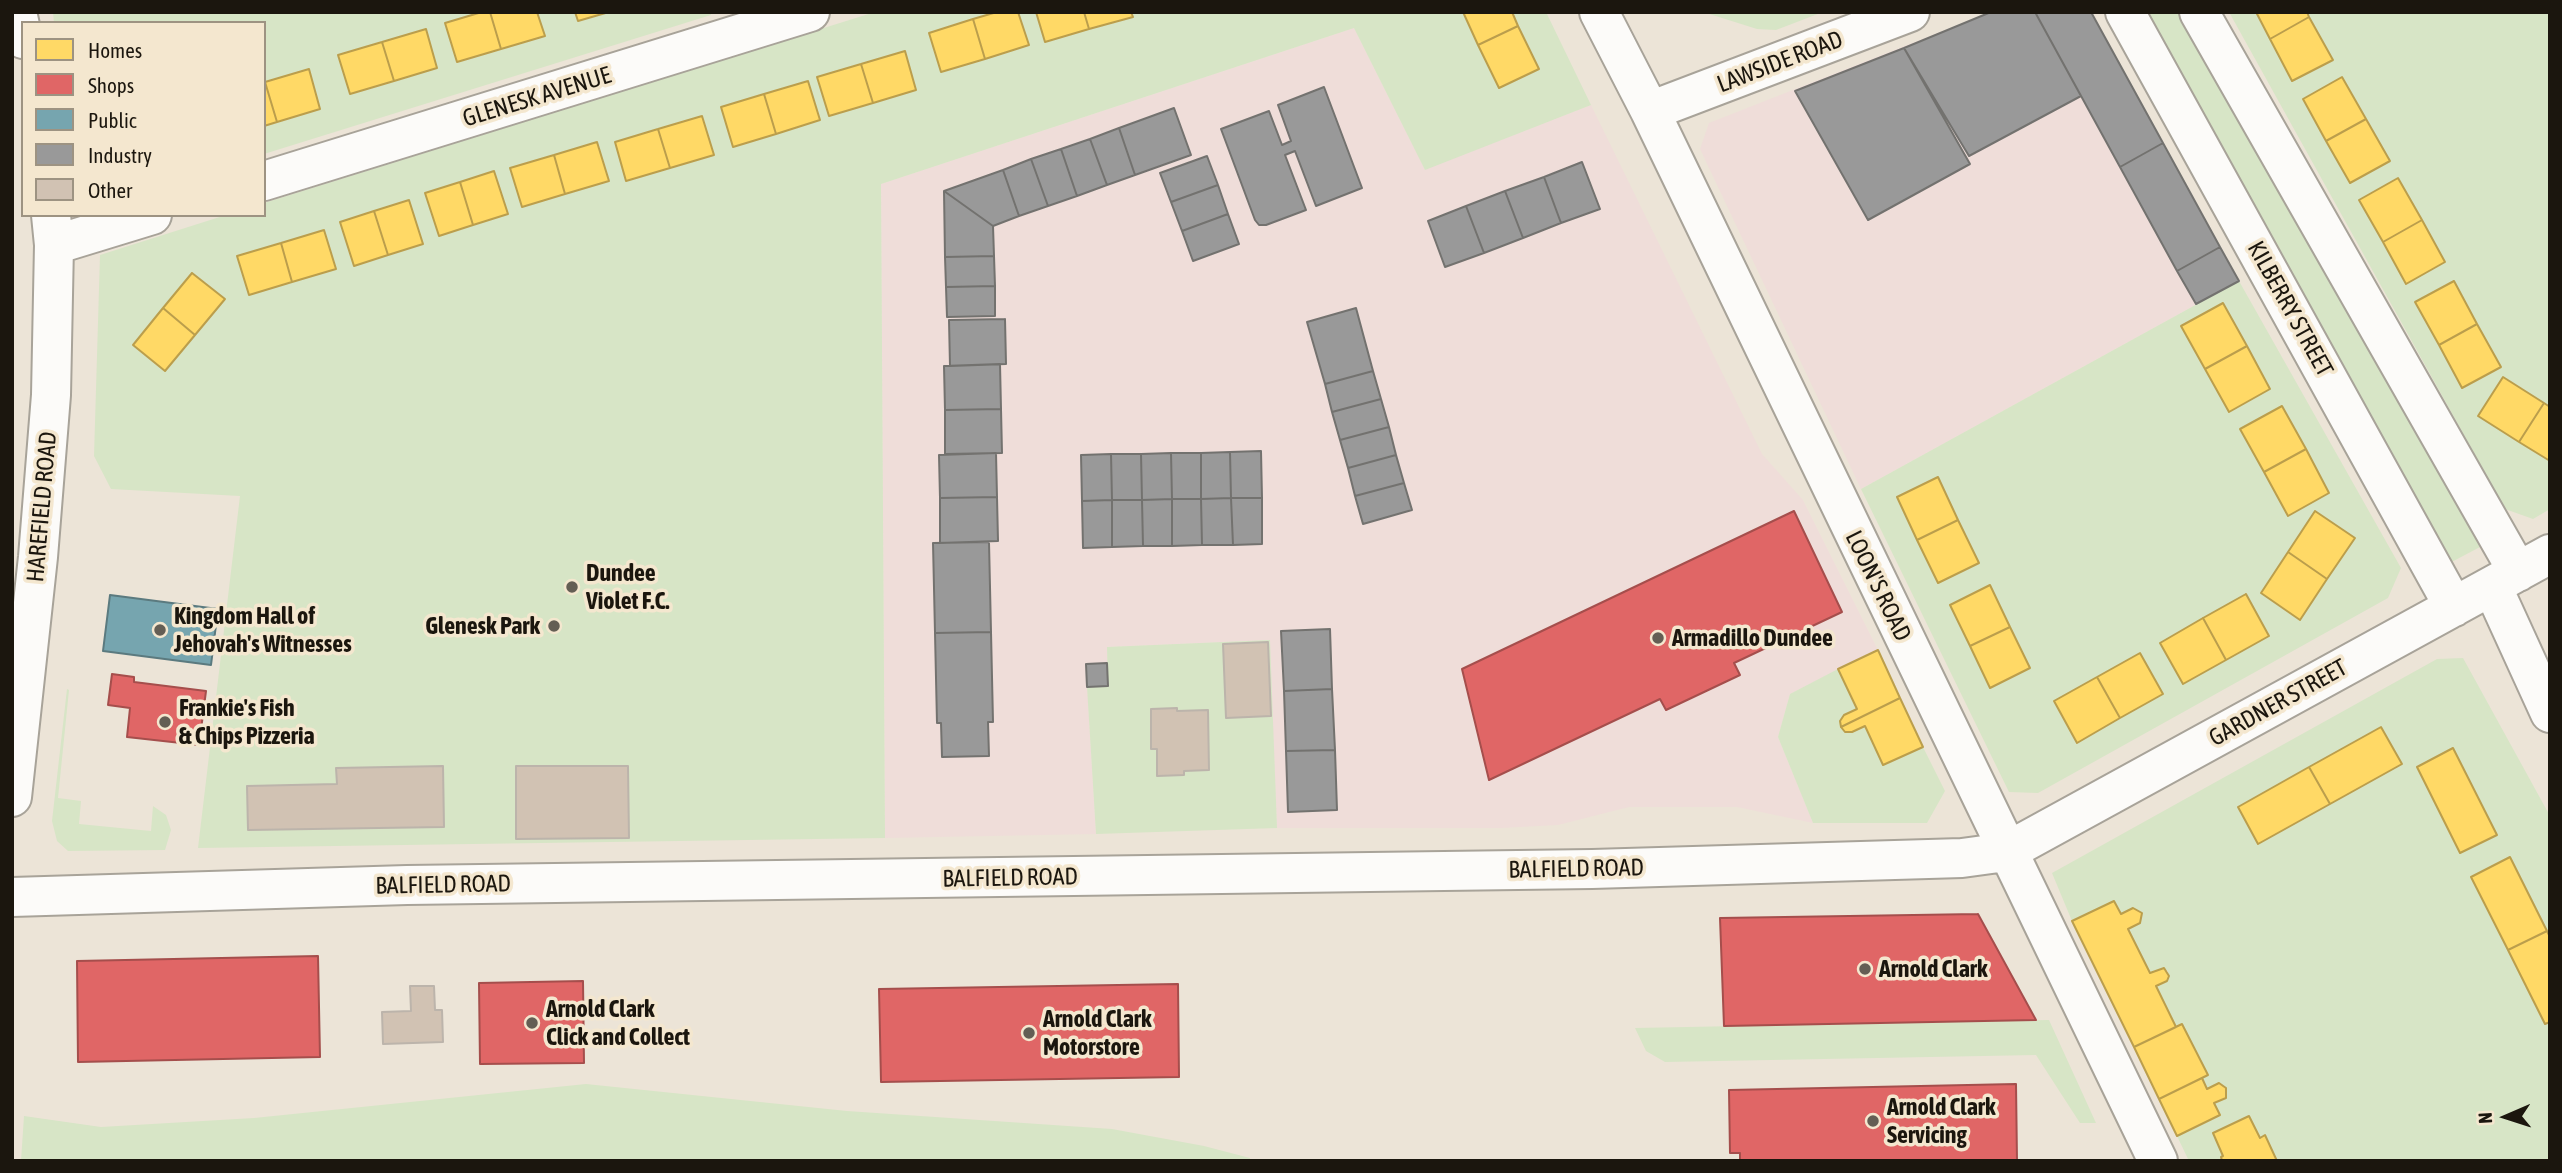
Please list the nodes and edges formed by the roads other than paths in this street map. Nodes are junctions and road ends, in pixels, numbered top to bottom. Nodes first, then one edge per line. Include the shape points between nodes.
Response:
1 (810, 12) edge
2 (1599, 12) edge
3 (1910, 12) edge
4 (2124, 12) edge
5 (2199, 12) edge
6 (744, 22) edge
7 (1650, 111) junction
8 (266, 180) edge
9 (139, 217) edge
10 (52, 230) edge
11 (2520, 571) edge
12 (2455, 607) junction
13 (2550, 713) edge
14 (12, 797) edge
15 (2007, 852) junction
16 (12, 897) edge
17 (2158, 1161) edge

1 - 6 street, GLENESK AVENUE
2 - 7 street, LOON'S ROAD
3 - 7 street, LAWSIDE ROAD
4 - 12 street, KILBERRY STREET
5 - 11 street
6 - 8 street, GLENESK AVENUE
7 - 15 street, LOON'S ROAD
9 - 10 street
10 - 14 street, HAREFIELD ROAD via 51,395
11 - 12 street, GARDNER STREET
11 - 13 street
12 - 15 street, GARDNER STREET
15 - 16 street, BALFIELD ROAD via 1962,858 1592,869 407,885
15 - 17 street, LOON'S ROAD

